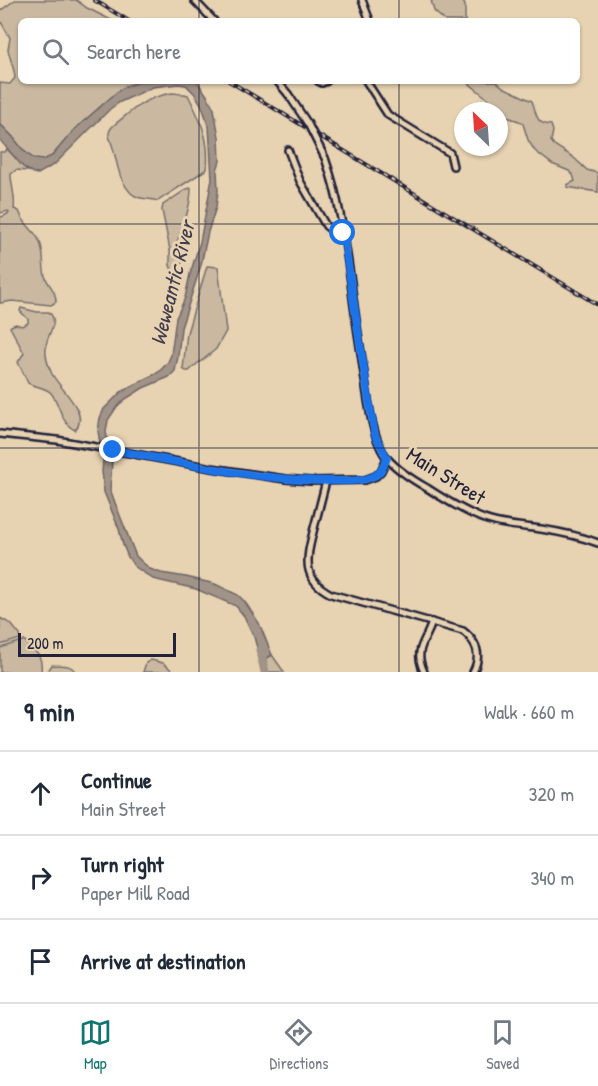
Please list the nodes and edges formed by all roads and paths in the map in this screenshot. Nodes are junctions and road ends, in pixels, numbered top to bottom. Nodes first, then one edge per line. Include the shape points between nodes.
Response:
1 (194, 0) edge
2 (362, 0) edge
3 (211, 18) edge
4 (369, 18) edge
5 (280, 84) edge
6 (368, 84) edge
7 (288, 150) dead end
8 (453, 166) dead end
9 (343, 233) junction
10 (0, 434) edge
11 (387, 458) junction
12 (326, 481) junction
13 (598, 543) edge
14 (432, 622) junction
15 (424, 672) edge
16 (472, 672) edge

1 - 3 street
2 - 4 street
5 - 9 street, Main Street, bridge via 308,124 325,158
6 - 8 street via 388,115 450,153
7 - 9 street via 304,189 326,226
9 - 11 street, Main Street via 375,435
10 - 12 street via 285,479
11 - 12 street via 376,476
11 - 13 street, Main Street via 402,472 480,518
12 - 14 street via 308,555 312,579 331,594
14 - 15 street via 420,646
14 - 16 street via 471,637 478,655

